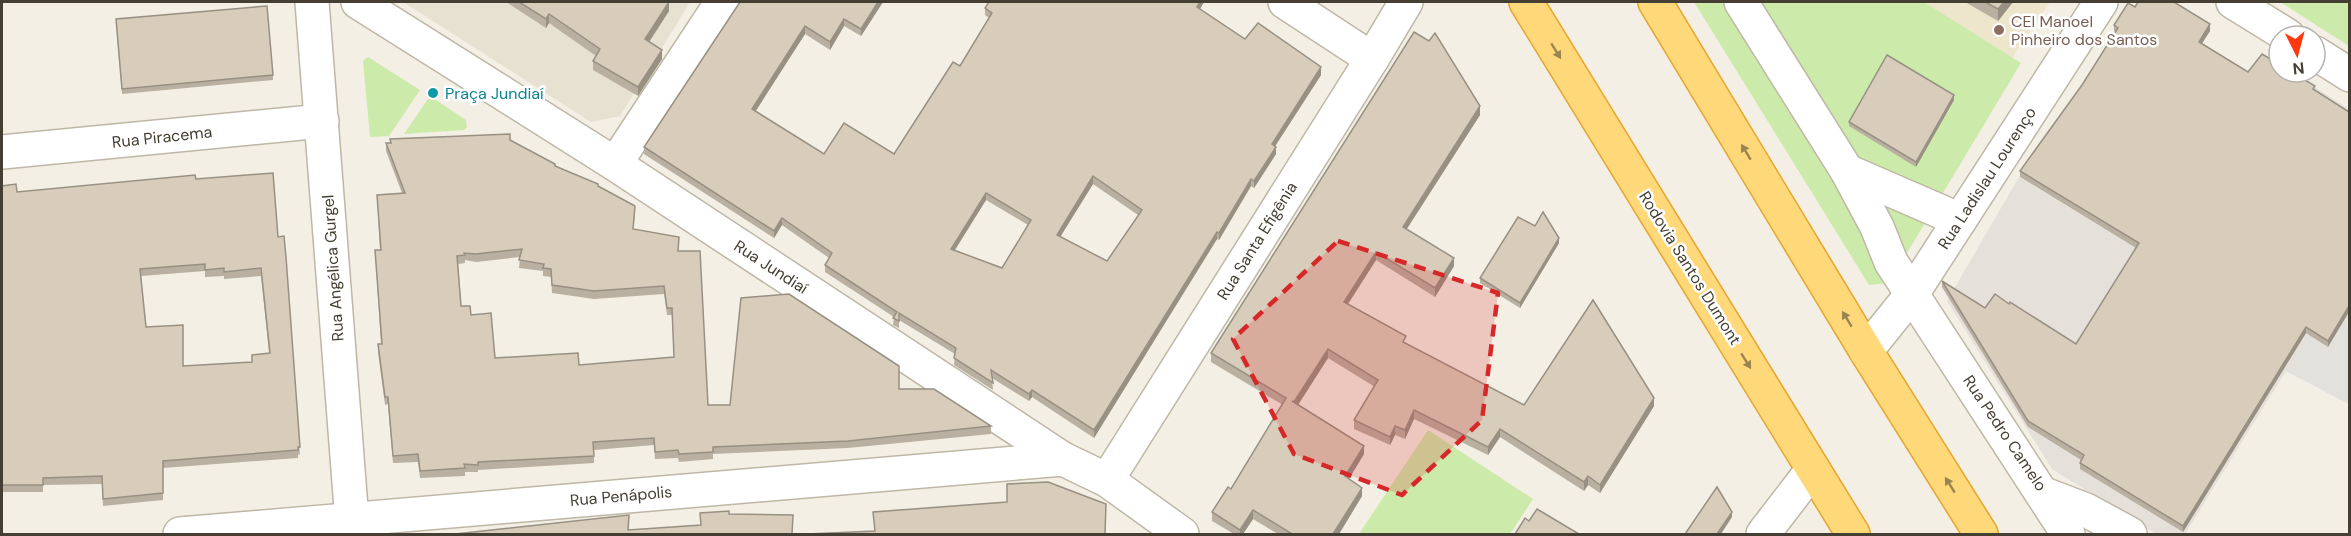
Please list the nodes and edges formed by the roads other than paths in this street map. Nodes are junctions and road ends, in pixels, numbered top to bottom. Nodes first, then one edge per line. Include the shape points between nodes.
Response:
1 (312, 2) edge
2 (358, 2) edge
3 (722, 2) edge
4 (1285, 2) edge
5 (1406, 2) edge
6 (1526, 2) edge
7 (1655, 2) edge
8 (1741, 2) edge
9 (2102, 2) edge
10 (2234, 2) edge
11 (2269, 24) edge
12 (1372, 59) junction
13 (2327, 61) edge
14 (2349, 75) edge
15 (322, 121) junction
16 (2, 152) edge
17 (615, 164) junction
18 (1847, 171) junction
19 (1960, 220) junction
20 (1912, 294) junction
21 (1866, 351) junction
22 (1063, 459) junction
23 (1813, 469) junction
24 (1107, 480) junction
25 (2044, 494) junction
26 (352, 527) edge
27 (180, 534) edge
28 (1182, 534) edge
29 (1762, 534) edge
30 (1853, 534) edge
31 (1981, 534) edge
32 (2068, 534) edge
33 (2130, 534) edge

1 - 15 street, Rua Angélica Gurgel
2 - 17 street, Rua Jundiaí
3 - 17 street
4 - 12 street
5 - 12 street, Rua Santa Efigênia
6 -> 23 highway, Rodovia Santos Dumont
21 -> 7 highway
8 - 18 street, Rua Pedro Camelo
9 - 19 street, Rua Ladislau Lourenço
10 - 11 street
12 - 24 street, Rua Santa Efigênia
13 - 14 street
15 - 16 street, Rua Piracema
15 - 26 street, Rua Angélica Gurgel
17 - 22 street, Rua Jundiaí
18 - 19 street
18 - 20 street, Rua Pedro Camelo
19 - 20 street, Rua Ladislau Lourenço
20 - 21 street, Rua Ladislau Lourenço
20 - 25 street, Rua Pedro Camelo
31 -> 21 highway
22 - 24 street, Rua Jundiaí
22 - 26 street, Rua Penápolis
23 - 29 street
23 - 30 highway, Rodovia Santos Dumont
24 - 28 street, Rua Jundiaí
25 - 32 street
25 - 33 street, Rua Pedro Camelo
26 - 27 street, Rua Penápolis

